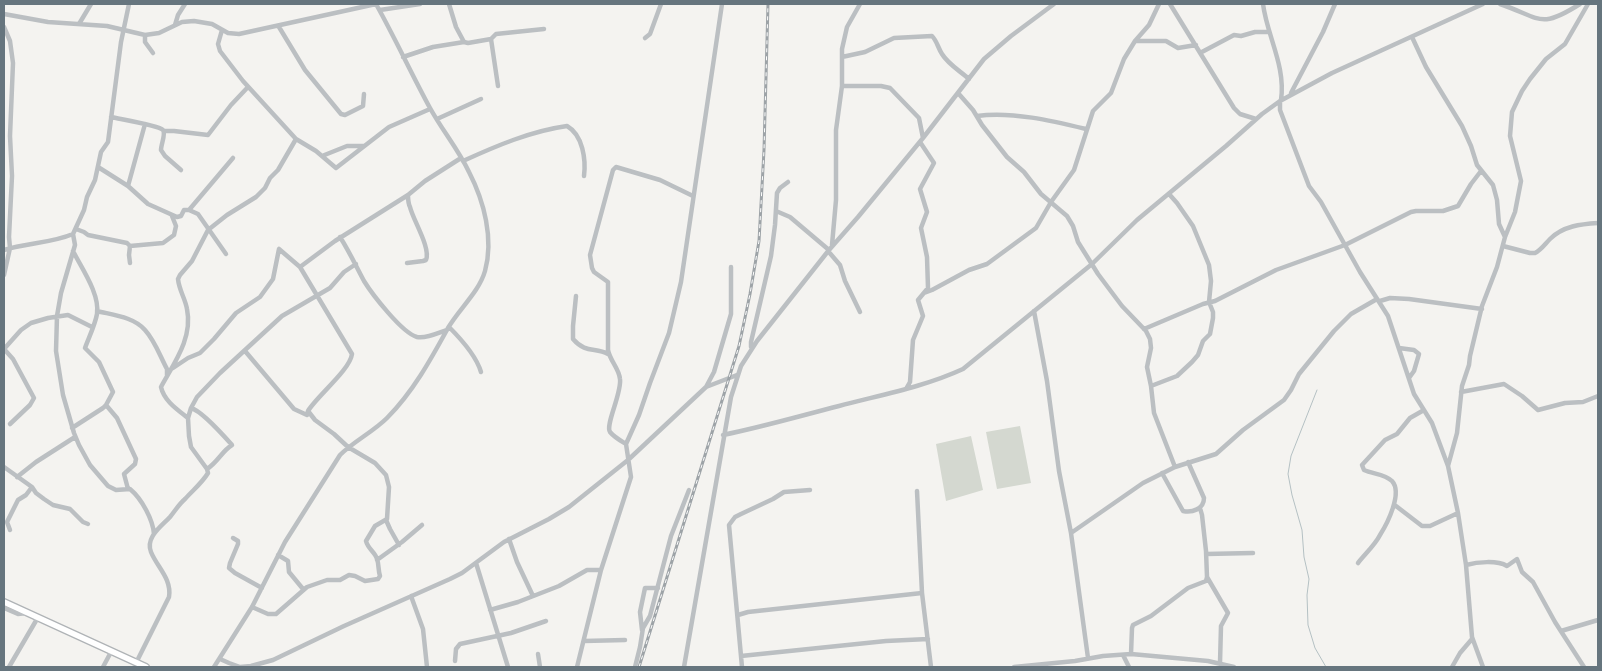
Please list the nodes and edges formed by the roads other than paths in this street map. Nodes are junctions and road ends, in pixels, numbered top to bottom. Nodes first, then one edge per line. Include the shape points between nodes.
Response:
1 (91, 4) edge
2 (130, 4) edge
3 (185, 4) edge
4 (376, 4) edge
5 (420, 4) edge
6 (449, 4) edge
7 (661, 4) edge
8 (722, 4) edge
9 (860, 4) edge
10 (1054, 4) edge
11 (1159, 4) edge
12 (1170, 4) edge
13 (1263, 4) edge
14 (1335, 4) edge
15 (1483, 4) edge
16 (1500, 4) edge
17 (1580, 4) edge
18 (1588, 4) edge
19 (380, 10) junction
20 (4, 14) edge
21 (79, 24) junction
22 (175, 25) junction
23 (4, 27) edge
24 (279, 27) junction
25 (544, 29) dead end
26 (124, 30) junction
27 (222, 30) junction
28 (1268, 32) junction
29 (145, 35) junction
30 (1412, 37) junction
31 (645, 38) dead end
32 (491, 39) junction
33 (1135, 41) junction
34 (464, 42) junction
35 (1196, 46) junction
36 (153, 53) dead end
37 (1200, 53) junction
38 (403, 57) junction
39 (842, 57) junction
40 (969, 79) junction
41 (498, 86) dead end
42 (842, 86) junction
43 (248, 87) junction
44 (958, 93) junction
45 (1291, 93) junction
46 (364, 94) dead end
47 (481, 99) dead end
48 (1280, 100) junction
49 (1271, 107) junction
50 (430, 109) junction
51 (1280, 110) junction
52 (977, 116) junction
53 (111, 117) junction
54 (436, 119) junction
55 (1256, 119) junction
56 (145, 124) junction
57 (1086, 130) junction
58 (164, 131) junction
59 (296, 139) junction
60 (922, 140) junction
61 (364, 146) junction
62 (322, 156) junction
63 (233, 158) dead end
64 (462, 160) junction
65 (98, 167) junction
66 (181, 170) dead end
67 (1481, 171) junction
68 (584, 176) dead end
69 (788, 182) dead end
70 (128, 186) junction
71 (1169, 194) junction
72 (408, 195) junction
73 (693, 196) junction
74 (1051, 202) junction
75 (188, 210) junction
76 (776, 211) junction
77 (172, 216) junction
78 (1598, 223) edge
79 (208, 230) junction
80 (75, 231) junction
81 (340, 237) junction
82 (1505, 237) junction
83 (1345, 245) junction
84 (130, 246) junction
85 (1503, 246) junction
86 (10, 248) junction
87 (829, 249) junction
88 (4, 250) edge
89 (73, 251) junction
90 (226, 254) dead end
91 (130, 263) dead end
92 (407, 263) dead end
93 (356, 264) junction
94 (1092, 264) junction
95 (300, 267) junction
96 (731, 267) dead end
97 (4, 275) edge
98 (924, 293) junction
99 (317, 296) junction
100 (576, 296) dead end
101 (1378, 300) junction
102 (1209, 302) junction
103 (1482, 309) junction
104 (97, 311) junction
105 (1034, 311) junction
106 (860, 312) dead end
107 (57, 316) junction
108 (92, 327) junction
109 (448, 329) junction
110 (1144, 329) junction
111 (751, 348) junction
112 (1399, 348) junction
113 (4, 349) edge
114 (245, 351) junction
115 (608, 354) junction
116 (172, 369) junction
117 (481, 372) dead end
118 (738, 375) junction
119 (167, 377) junction
120 (1409, 378) junction
121 (1151, 386) junction
122 (706, 387) junction
123 (906, 389) junction
124 (1462, 392) junction
125 (1598, 396) edge
126 (106, 405) junction
127 (191, 408) junction
128 (1424, 410) junction
129 (309, 414) junction
130 (188, 418) junction
131 (10, 424) dead end
132 (72, 428) junction
133 (723, 435) junction
134 (75, 437) junction
135 (626, 444) junction
136 (348, 447) junction
137 (628, 460) junction
138 (1188, 462) junction
139 (1448, 466) junction
140 (4, 467) edge
141 (1175, 467) junction
142 (207, 469) junction
143 (1162, 473) junction
144 (17, 477) junction
145 (32, 487) junction
146 (128, 489) junction
147 (689, 490) dead end
148 (810, 490) dead end
149 (917, 491) dead end
150 (1396, 506) junction
151 (1200, 508) junction
152 (1458, 514) junction
153 (386, 520) junction
154 (88, 524) dead end
155 (422, 525) dead end
156 (10, 530) dead end
157 (1071, 533) junction
158 (154, 534) junction
159 (233, 538) dead end
160 (509, 540) junction
161 (399, 545) junction
162 (1253, 553) dead end
163 (278, 554) junction
164 (1206, 554) junction
165 (378, 560) junction
166 (476, 563) junction
167 (1358, 563) dead end
168 (1466, 565) junction
169 (601, 570) junction
170 (1207, 577) junction
171 (262, 588) junction
172 (658, 588) junction
173 (303, 589) junction
174 (922, 593) junction
175 (411, 596) junction
176 (533, 596) junction
177 (4, 602) edge
178 (252, 607) junction
179 (4, 608) edge
180 (490, 610) junction
181 (27, 613) junction
182 (738, 615) junction
183 (37, 618) junction
184 (1598, 620) edge
185 (546, 621) dead end
186 (642, 631) junction
187 (1561, 632) junction
188 (498, 637) junction
189 (1472, 638) junction
190 (928, 639) junction
191 (625, 640) dead end
192 (584, 641) junction
193 (111, 652) junction
194 (538, 654) dead end
195 (1131, 654) junction
196 (1123, 655) junction
197 (741, 656) junction
198 (1088, 658) junction
199 (220, 659) junction
200 (456, 661) dead end
201 (136, 663) junction
202 (1220, 663) junction
203 (215, 666) edge
204 (9, 667) edge
205 (103, 667) edge
206 (146, 667) edge
207 (210, 667) edge
208 (428, 667) edge
209 (508, 667) edge
210 (540, 667) edge
211 (577, 667) edge
212 (634, 667) edge
213 (684, 667) edge
214 (742, 667) edge
215 (931, 667) edge
216 (1014, 667) edge
217 (1024, 667) edge
218 (1130, 667) edge
219 (1234, 667) edge
220 (1452, 667) edge
221 (1483, 667) edge
222 (1584, 667) edge

1 - 21 street
2 - 26 street
3 - 22 street
4 - 19 street
4 - 24 street
5 - 19 street
6 - 34 street
7 - 31 street via 650,34
8 - 73 street
9 - 39 street via 847,27
10 - 40 street via 994,50
11 - 33 street
12 - 35 street
13 - 28 street
14 - 45 street
15 - 30 street
16 - 17 street via 1545,20 1558,17
18 - 82 street via 1564,44 1530,78 1512,112 1510,136 1521,181 1515,212
19 - 38 street
20 - 21 street
21 - 26 street
22 - 27 street via 200,21
22 - 29 street via 159,33
23 - 86 street via 13,63
24 - 27 street via 239,34
24 - 46 street via 305,70 342,114 363,106
25 - 32 street via 496,34
26 - 29 street
26 - 53 street
27 - 43 street via 218,44 220,51
28 - 37 street via 1234,35
28 - 48 street via 1280,64 1283,86
29 - 36 street via 145,42
30 - 45 street
30 - 67 street via 1462,126
32 - 34 street
32 - 41 street
33 - 35 street via 1166,42 1178,48
33 - 57 street via 1111,93 1093,110
34 - 38 street
35 - 37 street
37 - 55 street via 1234,108 1240,114
38 - 50 street
39 - 40 street via 865,52 894,38 932,36 946,59
39 - 42 street
40 - 44 street
42 - 60 street via 890,88 919,118
42 - 87 street via 836,130 836,200
43 - 58 street via 208,135
43 - 59 street
44 - 52 street
44 - 60 street
45 - 48 street
47 - 54 street
48 - 49 street
48 - 51 street
49 - 51 street
49 - 55 street
50 - 54 street
50 - 61 street via 389,127
51 - 83 street via 1309,186
52 - 57 street via 1013,115
52 - 74 street via 1007,157
53 - 56 street
53 - 65 street via 108,142 101,152
54 - 64 street
55 - 71 street
56 - 58 street
56 - 70 street
57 - 74 street via 1074,170
58 - 66 street via 161,150
59 - 62 street
59 - 79 street via 265,188
60 - 87 street
60 - 98 street via 934,164 920,189 927,212 921,228 927,258 928,288
61 - 62 street via 347,146
61 - 62 street via 336,168
63 - 75 street
64 - 68 street via 502,144 567,126 582,150
64 - 72 street via 425,181
64 - 109 street via 484,214 488,257 483,278
65 - 70 street
65 - 80 street
67 - 82 street via 1493,185 1499,224
67 - 83 street via 1458,206 1443,212 1411,212
69 - 76 street via 777,193
70 - 77 street via 148,204
71 - 94 street
71 - 102 street via 1199,237 1210,272
72 - 81 street
72 - 92 street via 428,256 426,260
73 - 115 street via 660,180 617,167 613,170 590,258 594,272 608,282
73 - 135 street via 673,319 640,415
74 - 94 street via 1067,216
74 - 98 street via 1033,232 983,266
75 - 77 street via 180,216
75 - 79 street via 198,214
76 - 87 street via 790,217
76 - 111 street via 771,256
77 - 84 street via 176,226 174,235 163,243
78 - 85 street via 1563,230 1535,253
79 - 90 street
79 - 116 street via 192,261 178,279 188,318 181,351
80 - 84 street
80 - 86 street via 58,239
80 - 89 street
81 - 93 street
81 - 95 street
82 - 85 street
83 - 101 street
83 - 102 street via 1276,270
84 - 91 street
85 - 103 street
86 - 88 street
86 - 97 street
87 - 106 street via 840,265
87 - 111 street
89 - 104 street via 92,289
89 - 107 street
93 - 99 street
93 - 109 street via 384,307 412,335 423,337
94 - 105 street
94 - 110 street
95 - 99 street
95 - 116 street via 279,249 273,279 260,297 236,313 200,352
96 - 122 street via 731,314 714,372
98 - 123 street via 918,300 922,316 913,340 910,382
99 - 114 street via 282,316
99 - 129 street via 352,354
100 - 115 street via 573,339 588,350
101 - 103 street via 1409,298
101 - 112 street via 1388,316
101 - 138 street via 1351,314 1334,331 1299,374 1284,400 1216,454
102 - 110 street
102 - 121 street via 1213,318 1210,334 1198,355 1179,375
103 - 124 street
104 - 108 street
104 - 119 street via 124,318 144,328 167,369
105 - 123 street via 963,369
105 - 157 street
107 - 108 street via 71,316
107 - 113 street via 27,326
107 - 132 street via 56,352
108 - 126 street via 86,348 98,362 113,390
109 - 117 street via 469,351
109 - 136 street via 417,381 393,412
110 - 121 street via 1150,339 1147,367
111 - 118 street
112 - 120 street
112 - 120 street via 1419,354
113 - 131 street via 34,398
114 - 127 street via 203,390
114 - 129 street via 294,409
115 - 135 street via 621,381 608,426
116 - 119 street
118 - 122 street
118 - 133 street
119 - 130 street via 160,387 162,393
120 - 128 street
121 - 141 street via 1154,413
122 - 137 street
123 - 133 street
124 - 125 street via 1503,384 1538,410 1584,402
124 - 139 street via 1457,433
126 - 132 street
126 - 146 street via 117,418 136,459 124,474
127 - 130 street
127 - 142 street via 232,445
128 - 139 street
128 - 150 street via 1385,440 1362,465 1364,470 1386,476 1393,482
129 - 136 street
130 - 142 street via 191,447
132 - 134 street
133 - 213 street
134 - 144 street
134 - 146 street via 90,465 108,486 116,490
135 - 137 street
136 - 153 street via 386,475 389,487
136 - 163 street
137 - 160 street via 569,507
137 - 169 street via 631,477
138 - 141 street
138 - 151 street via 1204,498
139 - 152 street
140 - 144 street
141 - 143 street
142 - 158 street via 204,480
143 - 151 street via 1183,511
143 - 157 street via 1122,496
144 - 145 street
145 - 154 street via 44,499 70,510
145 - 156 street via 18,500 8,522
146 - 158 street via 138,497 152,522
147 - 172 street via 671,536
148 - 182 street via 784,492 735,517 729,525
149 - 174 street
150 - 152 street via 1422,526 1430,526
150 - 167 street via 1380,536
151 - 164 street
152 - 168 street
153 - 161 street
153 - 165 street via 375,526 366,541
155 - 161 street
157 - 198 street
158 - 201 street via 150,550 163,571 170,592
159 - 171 street via 238,544 229,568
160 - 166 street
160 - 176 street
161 - 165 street
162 - 164 street
163 - 171 street
163 - 173 street via 288,561 289,572
164 - 170 street
165 - 173 street via 380,576 375,580 365,582 350,576
166 - 175 street via 457,576
166 - 180 street
168 - 187 street via 1481,561 1507,566 1517,558 1522,572 1534,582
168 - 189 street
169 - 176 street via 587,570 564,584
169 - 192 street
170 - 195 street via 1206,581 1188,588 1151,616 1133,625
170 - 202 street via 1228,613 1222,626
171 - 178 street
172 - 186 street
172 - 186 street via 645,588 640,614
173 - 178 street via 276,614
174 - 182 street
174 - 190 street
175 - 199 street via 273,660 240,667
175 - 208 street via 423,629
176 - 180 street
177 - 181 main road
178 - 199 street
179 - 181 street via 18,614
180 - 188 street
181 - 183 main road
182 - 197 street
183 - 193 main road
183 - 204 street
184 - 187 street
185 - 188 street
186 - 212 street
187 - 222 street
188 - 200 street via 459,644
188 - 209 street
189 - 220 street
189 - 221 street
190 - 197 street
190 - 215 street
191 - 192 street
192 - 211 street
193 - 201 main road
193 - 205 street
194 - 210 street
195 - 196 street
195 - 202 street
196 - 198 street
196 - 218 street
197 - 214 street
198 - 217 street
199 - 203 street
201 - 206 main road
202 - 219 street
203 - 207 street
216 - 217 street

